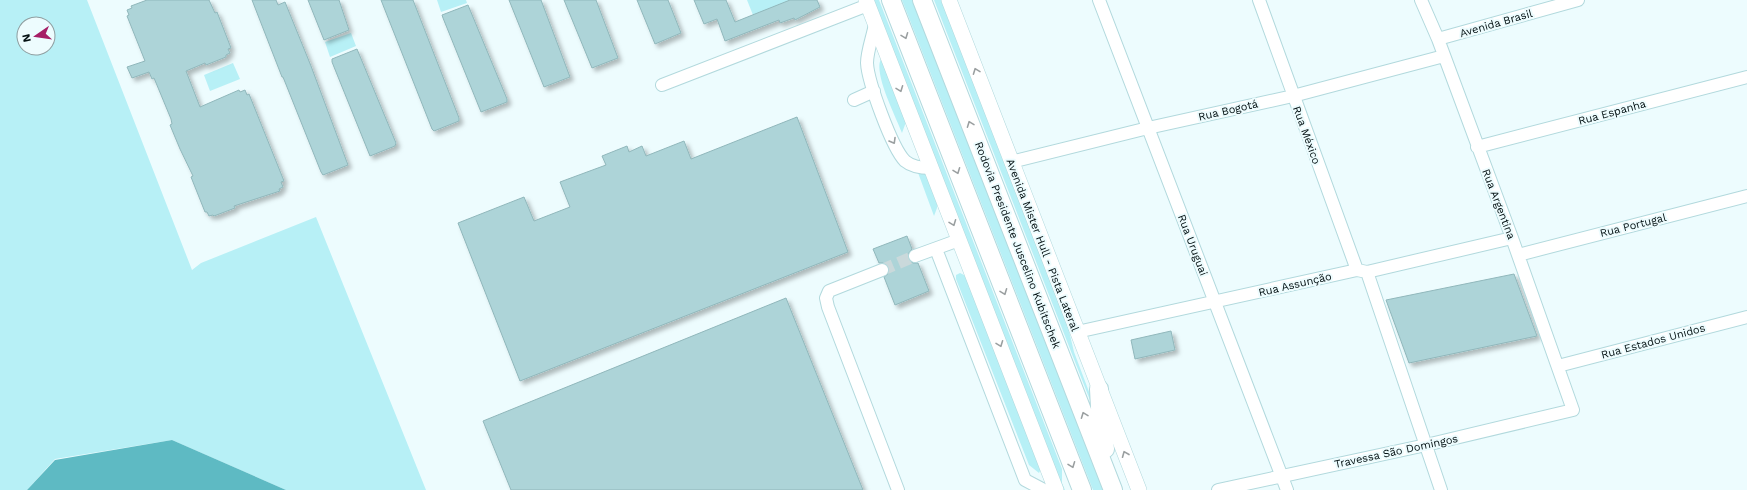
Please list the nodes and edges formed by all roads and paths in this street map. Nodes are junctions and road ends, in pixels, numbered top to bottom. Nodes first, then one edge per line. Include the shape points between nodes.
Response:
1 (891, 0) edge
2 (922, 0) edge
3 (948, 0) edge
4 (1099, 0) edge
5 (1259, 0) edge
6 (1421, 0) edge
7 (1578, 0) edge
8 (867, 2) edge
9 (875, 24) junction
10 (1438, 39) junction
11 (1444, 56) junction
12 (1747, 77) edge
13 (662, 85) dead end
14 (874, 91) junction
15 (1293, 96) junction
16 (854, 100) dead end
17 (1148, 128) junction
18 (1477, 148) junction
19 (1011, 162) junction
20 (931, 168) junction
21 (1747, 196) edge
22 (1512, 238) junction
23 (959, 240) junction
24 (936, 249) junction
25 (1518, 254) junction
26 (915, 256) tunnel mouth
27 (882, 270) tunnel mouth
28 (1362, 271) junction
29 (1215, 302) junction
30 (1747, 317) edge
31 (1077, 332) junction
32 (1558, 366) junction
33 (1099, 389) junction
34 (1573, 410) joint
35 (1426, 444) junction
36 (1282, 475) junction
37 (1112, 487) edge
38 (1081, 488) edge
39 (898, 490) edge
40 (1044, 490) edge
41 (1056, 490) edge
42 (1139, 490) edge
43 (1218, 490) edge
44 (1287, 490) edge
45 (1441, 490) edge

1 -> 38 highway
37 -> 2 highway, Rodovia Presidente Juscelino Kubitschek
19 -> 3 main road, Avenida Mister Hull - Pista Lateral
4 - 17 street, Rua Uruguai
5 - 15 street, Rua México
6 - 10 street, Rua Argentina
7 - 10 street, Avenida Brasil
8 - 9 main road
8 - 13 street
9 - 14 street via 867,62
9 -> 20 main road
10 - 11 street, Rua Argentina
11 - 15 street, Rua Bogotá
11 - 18 street, Rua Argentina
12 - 18 street, Rua Espanha
14 - 16 street
14 -> 20 street via 891,137 905,161 918,168
15 - 17 street, Rua Bogotá
15 - 28 street, Rua México
17 - 19 street, Rua Bogotá
17 - 29 street, Rua Uruguai
18 - 22 street, Rua Argentina
19 - 31 main road, Avenida Mister Hull - Pista Lateral
20 -> 23 main road
21 - 25 street, Rua Portugal
22 - 25 street, Rua Argentina
22 - 28 street, Rua Assunção
23 - 24 street
23 -> 41 main road
24 - 26 street
24 - 40 street via 1025,480
25 - 32 street, Rua Argentina
27 - 39 street via 829,291 826,298
28 - 29 street, Rua Assunção
28 - 35 street, Rua México
29 - 31 street, Rua Assunção
29 - 36 street, Rua Uruguai
30 - 32 street, Rua Estados Unidos
31 - 33 main road, Avenida Mister Hull - Pista Lateral
32 - 34 street, Rua Argentina
33 - 37 highway via 1101,425
42 -> 33 main road, Avenida Mister Hull - Pista Lateral
34 - 35 street, Travessa São Domingos
35 - 36 street, Travessa São Domingos
35 - 45 street, Rua México
36 - 43 street, Travessa São Domingos
36 - 44 street, Rua Uruguai

